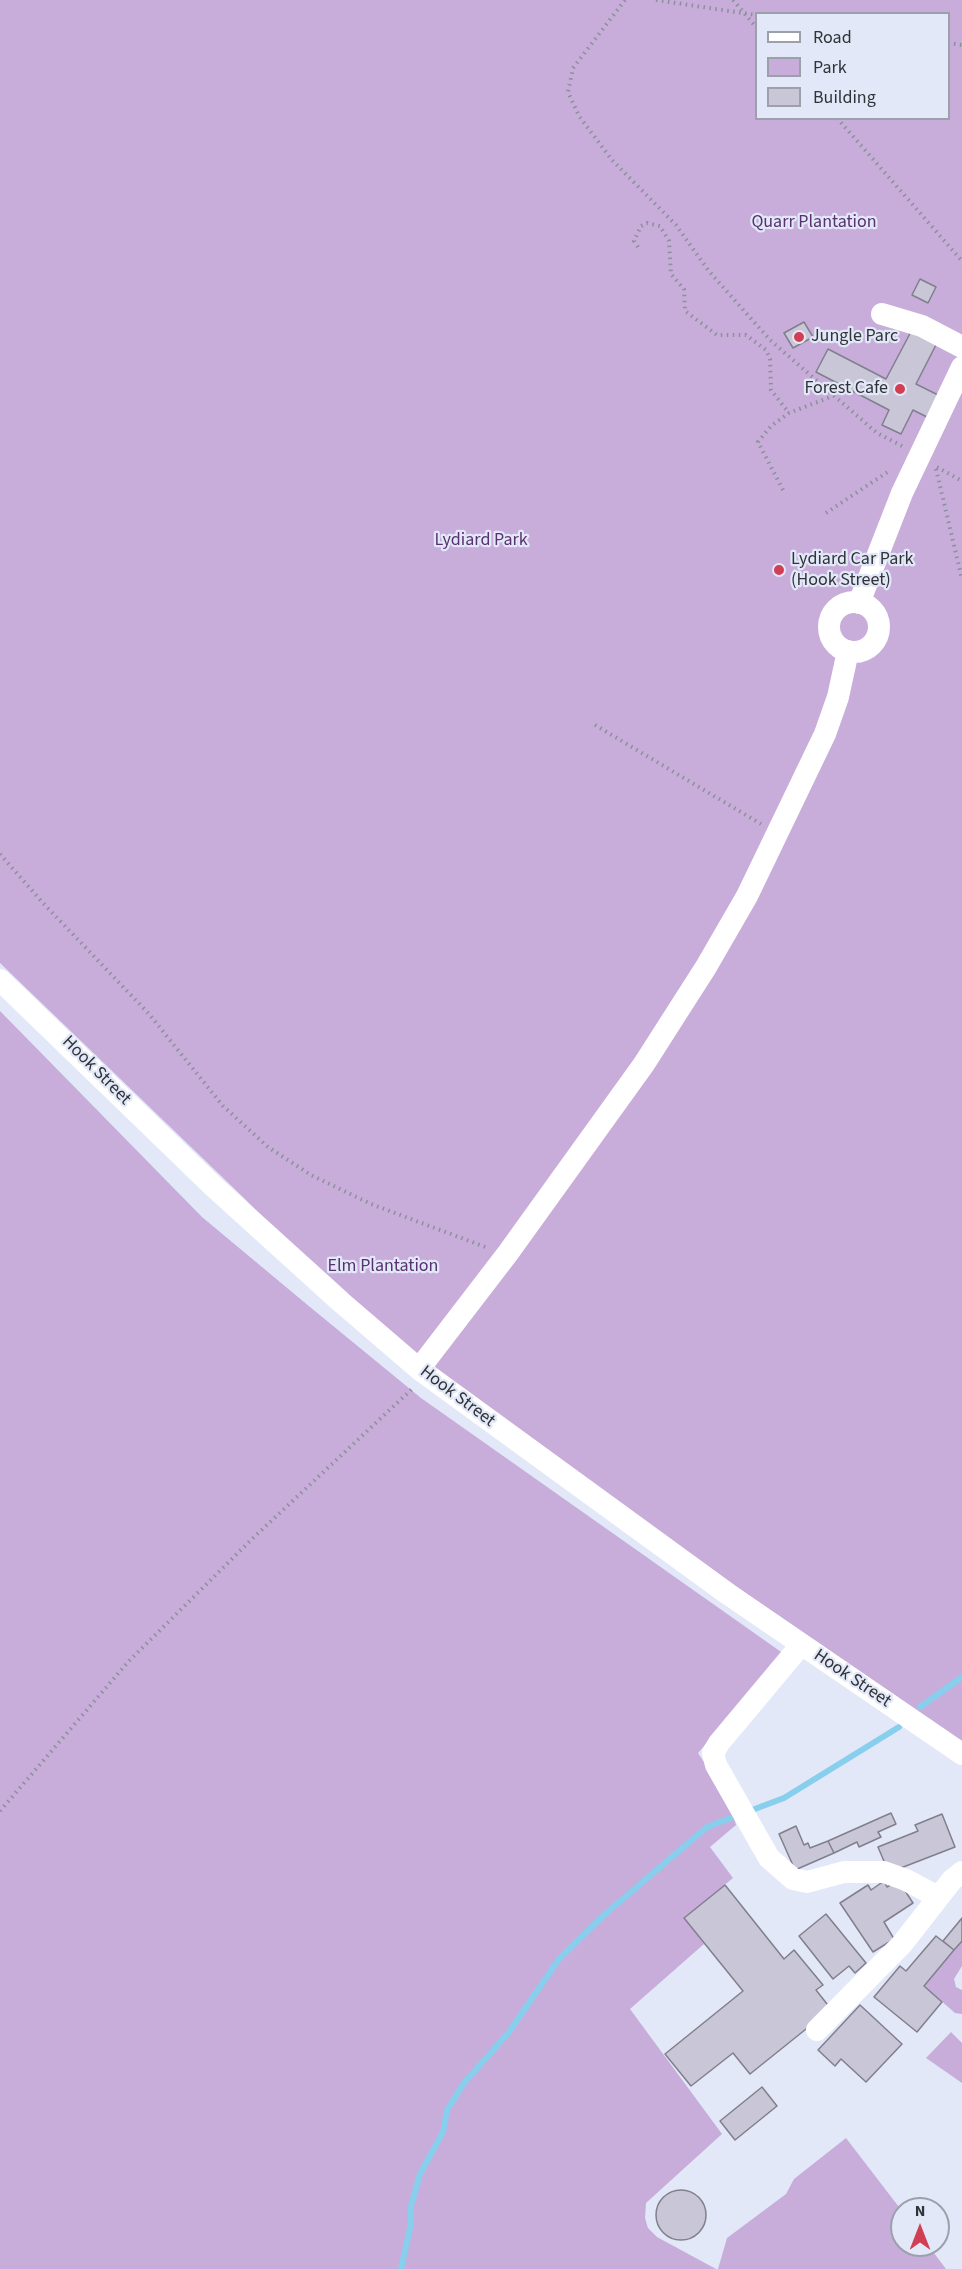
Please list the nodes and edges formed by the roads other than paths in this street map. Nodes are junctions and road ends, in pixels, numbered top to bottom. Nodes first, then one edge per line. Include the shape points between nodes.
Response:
1 (882, 314) dead end
2 (962, 347) edge
3 (962, 367) edge
4 (859, 603) junction
5 (848, 651) junction
6 (0, 980) edge
7 (423, 1372) junction
8 (801, 1645) junction
9 (962, 1754) edge
10 (962, 1872) edge
11 (938, 1897) junction
12 (817, 2030) dead end

1 - 2 street via 922,326
3 - 4 street via 919,456
4 - 5 street via 843,605 830,621 834,642
4 - 5 street via 875,612 879,633 866,649
5 - 7 street via 825,734 747,896 644,1064
6 - 7 street, Hook Street via 247,1218
7 - 8 street, Hook Street
8 - 9 street, Hook Street
8 - 11 street via 713,1754 714,1760 769,1858 793,1879 807,1882 844,1872 884,1872
10 - 11 street
11 - 12 street via 902,1944

